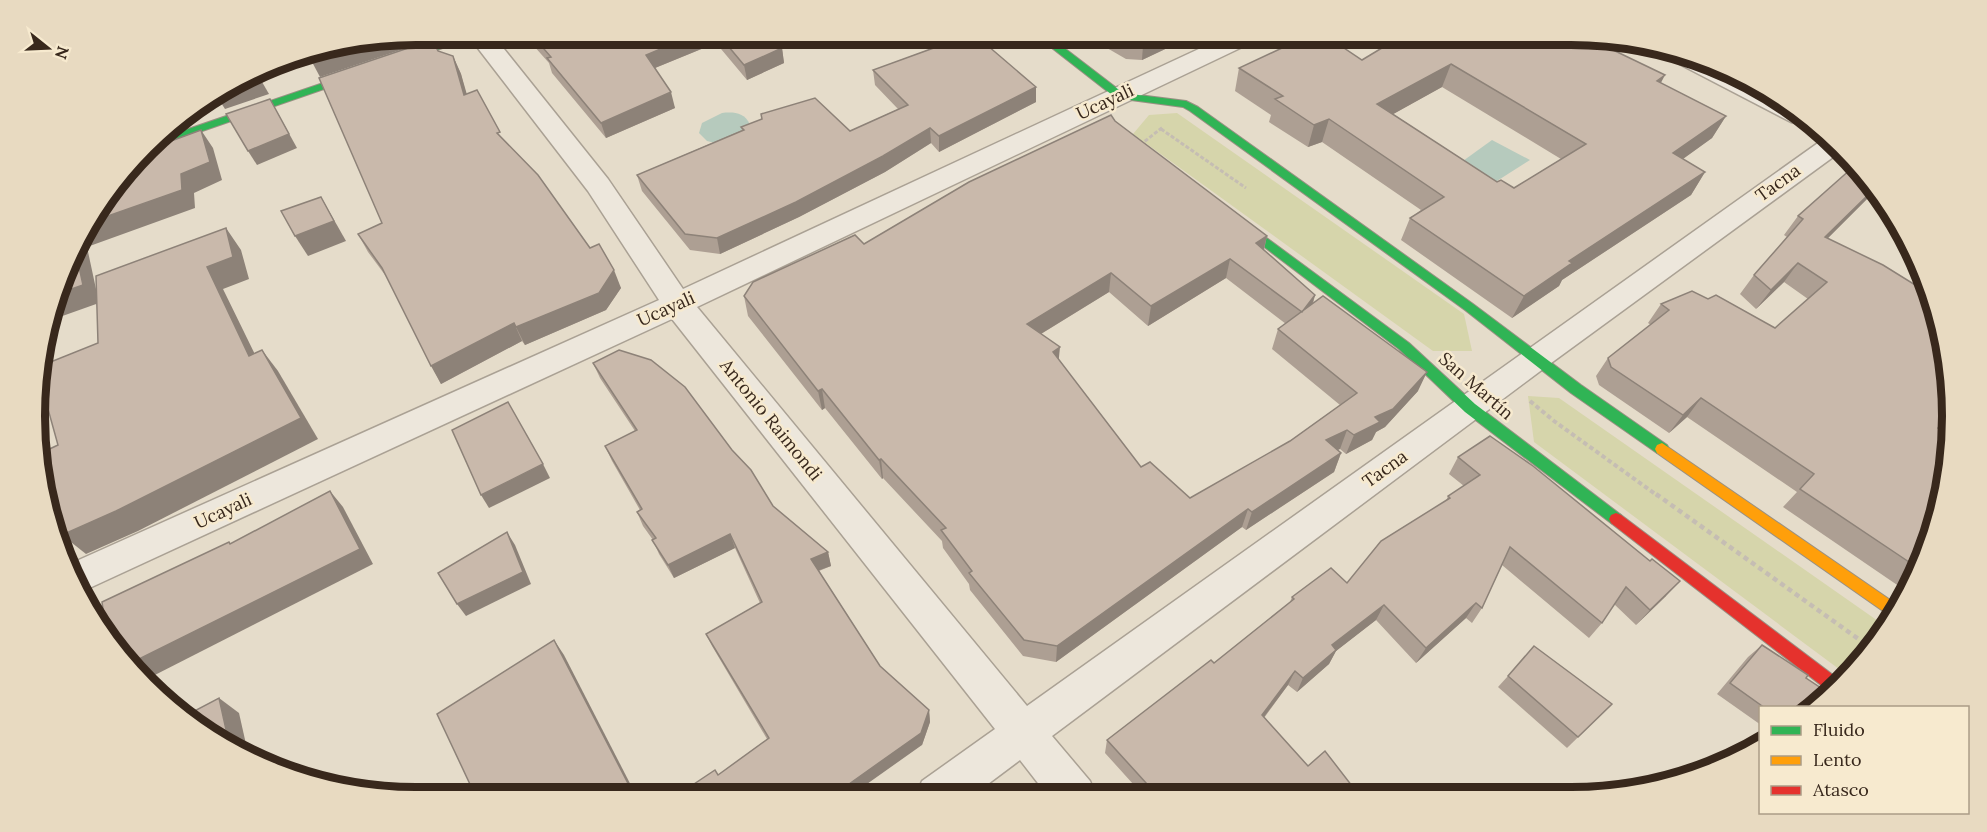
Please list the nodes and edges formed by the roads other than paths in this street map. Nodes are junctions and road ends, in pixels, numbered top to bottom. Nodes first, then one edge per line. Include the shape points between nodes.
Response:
1 (446, 45) edge
2 (487, 45) edge
3 (1052, 45) edge
4 (1231, 45) edge
5 (1120, 105) junction
6 (169, 139) edge
7 (1828, 149) edge
8 (1214, 203) edge
9 (677, 304) junction
10 (1536, 358) junction
11 (1470, 408) junction
12 (81, 576) edge
13 (1889, 607) edge
14 (1829, 682) edge
15 (1024, 733) junction
16 (949, 787) edge
17 (1068, 787) edge

1 - 6 main road
2 - 9 street, Antonio Raimondi via 598,185
3 - 5 main road
4 - 5 street, Ucayali
5 - 9 street, Ucayali
5 - 10 main road via 1186,104
7 - 10 street, Tacna
8 - 11 main road, San Martín via 1404,346
9 - 12 street, Ucayali
9 - 15 street, Antonio Raimondi
10 - 11 street, Tacna
10 - 13 main road via 1576,390
11 - 14 main road, San Martín
11 - 15 street, Tacna
15 - 16 street, Tacna
15 - 17 street, Antonio Raimondi

